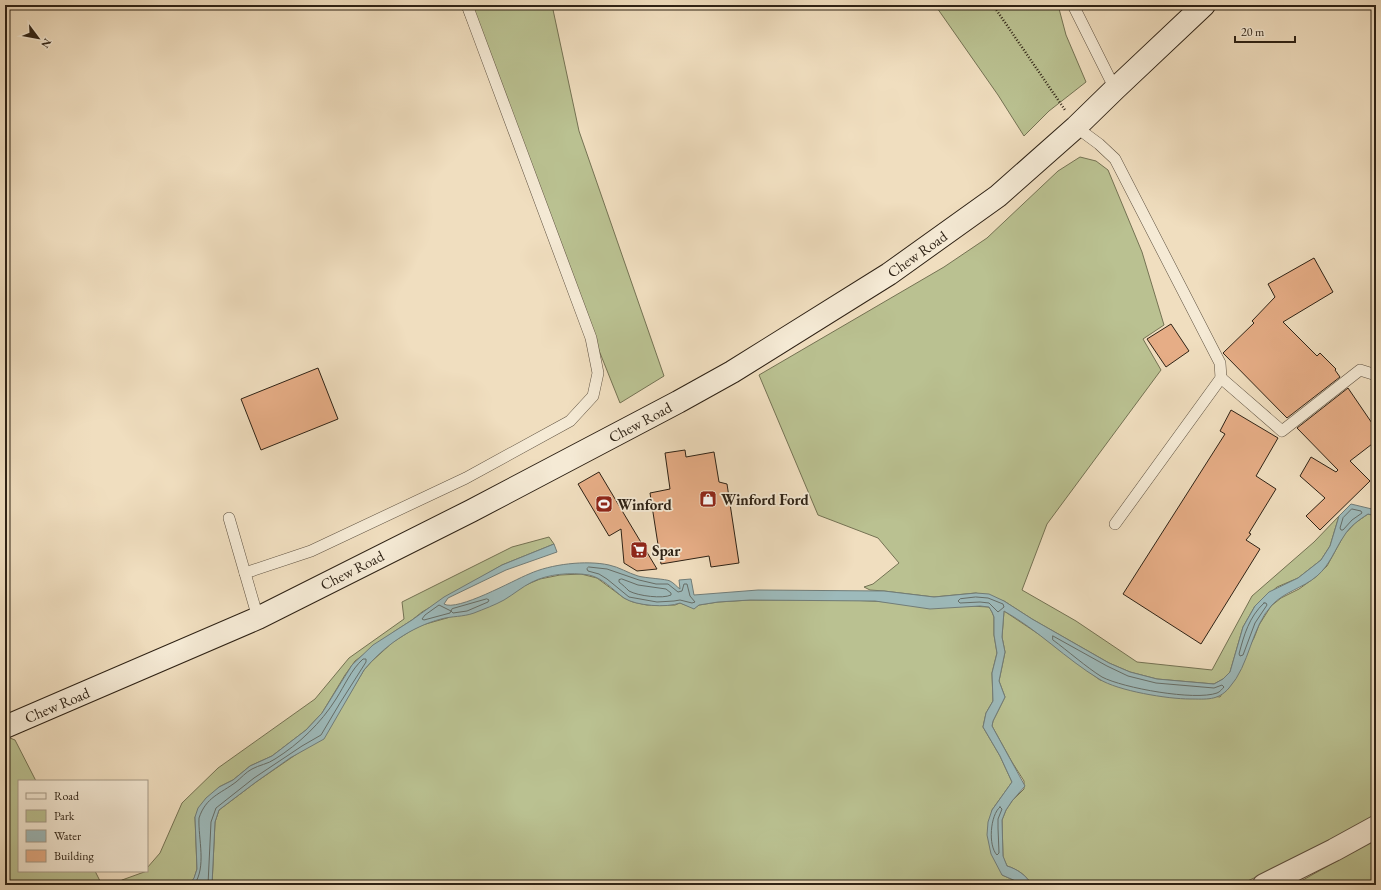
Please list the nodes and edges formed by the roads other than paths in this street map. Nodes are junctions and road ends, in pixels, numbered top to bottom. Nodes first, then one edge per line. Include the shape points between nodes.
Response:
1 (467, 5) edge
2 (1073, 5) edge
3 (1204, 5) edge
4 (1115, 88) junction
5 (1076, 127) junction
6 (1376, 375) edge
7 (1221, 378) junction
8 (229, 518) dead end
9 (1115, 524) dead end
10 (245, 573) junction
11 (258, 618) junction
12 (5, 728) edge
13 (1376, 827) edge
14 (1264, 885) edge

1 - 10 lane via 591,338 598,373 593,396 570,421 466,478 311,551
2 - 4 lane
3 - 4 main road, Chew Road
4 - 5 main road, Chew Road
5 - 7 lane via 1115,159 1220,363
5 - 11 main road, Chew Road via 998,196 889,274 732,372 471,511
6 - 7 lane via 1360,370 1282,431
7 - 9 lane
8 - 10 lane
10 - 11 lane
11 - 12 main road, Chew Road
13 - 14 main road

